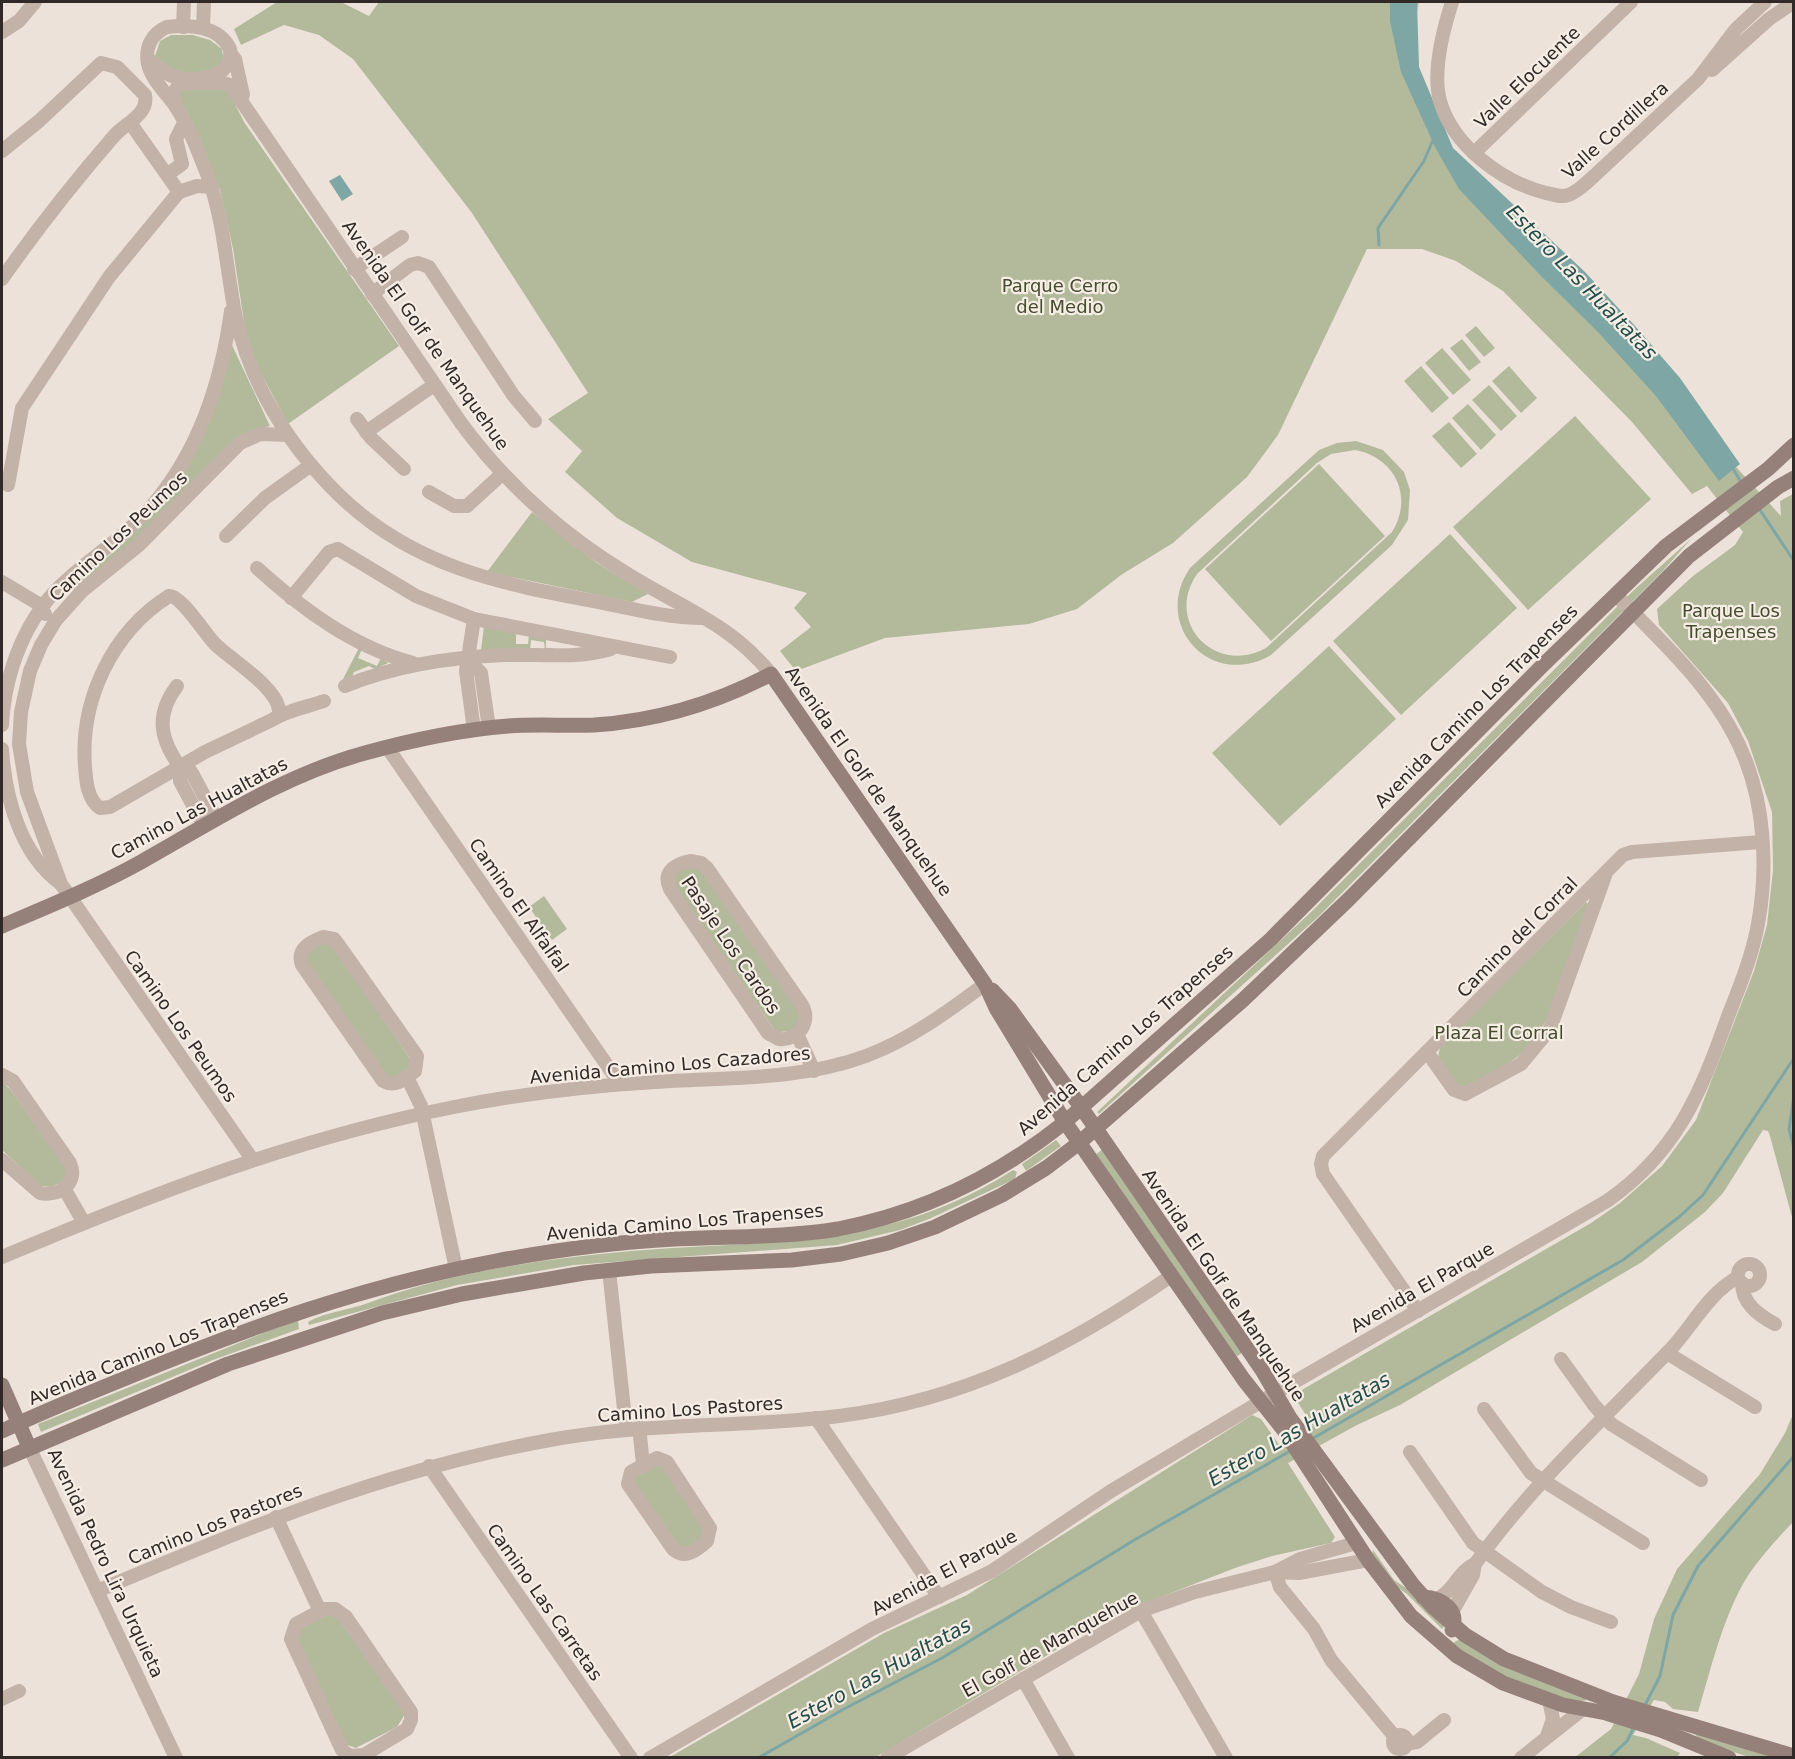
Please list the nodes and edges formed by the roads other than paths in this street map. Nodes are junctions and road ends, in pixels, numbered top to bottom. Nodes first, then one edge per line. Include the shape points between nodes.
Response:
1 (35, 2) edge
2 (184, 2) edge
3 (204, 2) edge
4 (1452, 2) edge
5 (1631, 2) edge
6 (1764, 2) edge
7 (1794, 2) edge
8 (183, 27) junction
9 (203, 28) junction
10 (2, 32) edge
11 (231, 54) junction
12 (148, 60) junction
13 (1698, 79) junction
14 (242, 100) junction
15 (175, 106) junction
16 (184, 123) junction
17 (131, 124) junction
18 (2, 151) edge
19 (1474, 153) junction
20 (168, 174) junction
21 (212, 187) junction
22 (179, 192) junction
23 (402, 237) dead end
24 (354, 269) junction
25 (2, 279) edge
26 (372, 294) junction
27 (233, 301) junction
28 (434, 385) junction
29 (357, 419) dead end
30 (535, 421) dead end
31 (366, 432) junction
32 (288, 435) junction
33 (1794, 445) edge
34 (311, 465) junction
35 (404, 469) dead end
36 (502, 474) junction
37 (1794, 478) edge
38 (8, 485) dead end
39 (429, 492) dead end
40 (226, 536) dead end
41 (257, 568) dead end
42 (2, 582) edge
43 (1616, 595) junction
44 (291, 598) junction
45 (42, 608) junction
46 (1634, 613) junction
47 (703, 618) junction
48 (474, 619) junction
49 (47, 633) junction
50 (616, 648) junction
51 (670, 657) dead end
52 (468, 660) junction
53 (415, 664) junction
54 (771, 674) junction
55 (177, 686) dead end
56 (345, 686) dead end
57 (324, 701) dead end
58 (279, 714) junction
59 (2, 725) edge
60 (482, 729) junction
61 (387, 747) junction
62 (2, 749) edge
63 (180, 767) junction
64 (210, 822) junction
65 (1761, 842) junction
66 (1606, 872) junction
67 (66, 891) junction
68 (2, 926) edge
69 (986, 984) junction
70 (797, 1034) junction
71 (1427, 1052) junction
72 (814, 1071) junction
73 (2, 1075) edge
74 (407, 1077) junction
75 (620, 1084) junction
76 (1081, 1107) junction
77 (423, 1113) junction
78 (1065, 1122) junction
79 (1096, 1129) junction
80 (1079, 1143) junction
81 (252, 1159) junction
82 (2, 1160) edge
83 (1010, 1162) junction
84 (1023, 1183) junction
85 (64, 1188) junction
86 (84, 1222) junction
87 (2, 1257) edge
88 (456, 1269) junction
89 (609, 1270) junction
90 (1171, 1276) junction
91 (309, 1308) junction
92 (1418, 1311) junction
93 (1775, 1324) dead end
94 (309, 1335) junction
95 (1667, 1353) junction
96 (1561, 1359) dead end
97 (2, 1385) edge
98 (1275, 1393) junction
99 (1260, 1402) junction
100 (1755, 1407) dead end
101 (1484, 1408) dead end
102 (1603, 1416) junction
103 (816, 1418) junction
104 (19, 1423) junction
105 (1288, 1426) junction
106 (633, 1428) junction
107 (2, 1431) edge
108 (30, 1446) junction
109 (1410, 1452) dead end
110 (2, 1460) edge
111 (643, 1464) junction
112 (429, 1466) junction
113 (1316, 1467) junction
114 (1701, 1480) dead end
115 (1542, 1481) junction
116 (276, 1517) junction
117 (1356, 1543) junction
118 (1642, 1543) dead end
119 (1485, 1551) junction
120 (1368, 1560) junction
121 (1475, 1564) junction
122 (1401, 1569) junction
123 (1275, 1572) junction
124 (97, 1591) junction
125 (939, 1597) junction
126 (1430, 1598) junction
127 (320, 1611) junction
128 (1141, 1611) junction
129 (1453, 1619) junction
130 (1611, 1622) dead end
131 (1426, 1632) junction
132 (1023, 1679) junction
133 (19, 1691) dead end
134 (2, 1699) edge
135 (1549, 1700) junction
136 (1610, 1707) junction
137 (1583, 1709) junction
138 (1444, 1720) dead end
139 (1665, 1725) junction
140 (1547, 1736) junction
141 (1399, 1747) edge
142 (906, 1753) edge
143 (1794, 1756) edge
144 (176, 1758) edge
145 (631, 1758) edge
146 (650, 1758) edge
147 (887, 1758) edge
148 (1068, 1758) edge
149 (1226, 1758) edge
150 (1521, 1758) edge
151 (1729, 1758) edge

1 - 10 street via 19,21
2 - 8 street
3 - 9 street
4 - 19 street, Valle Cordillera via 1441,52 1439,97 1446,114
5 - 19 street, Valle Elocuente
6 - 13 street, Valle Cordillera via 1736,29
7 - 13 street, Valle Cordillera via 1768,19
8 - 9 street
8 - 12 street via 167,27 155,35 148,46
9 - 11 street, Avenida El Golf de Manquehue via 224,40
11 - 12 street via 223,70 211,77 183,78 165,73
11 - 14 street, Avenida El Golf de Manquehue
12 - 15 street, Avenida El Golf de Manquehue
13 - 19 street, Valle Cordillera via 1607,165 1568,196 1516,183
14 - 15 street, Avenida El Golf de Manquehue via 223,82 180,84 173,93
14 - 24 street, Avenida El Golf de Manquehue
15 - 16 street, Avenida El Golf de Manquehue
16 - 20 street via 176,139 182,164
16 - 21 street, Avenida El Golf de Manquehue
17 - 18 street via 145,105 144,92 117,67 101,63
17 - 20 street
17 - 25 street via 116,133
20 - 22 street
21 - 22 street via 197,186
21 - 27 street, Avenida El Golf de Manquehue via 225,237
22 - 38 street via 126,253 25,403
23 - 24 street
24 - 26 street, Avenida El Golf de Manquehue
26 - 28 street, Avenida El Golf de Manquehue
26 - 30 street via 410,266 425,265
27 - 32 street, Avenida El Golf de Manquehue via 248,358
27 - 45 street, Camino Los Peumos via 211,402 181,466 136,523 69,578
28 - 31 street
28 - 36 street, Avenida El Golf de Manquehue
29 - 31 street
31 - 35 street
32 - 34 street, Avenida El Golf de Manquehue
32 - 49 street, Camino Los Peumos via 260,435 240,443 139,546 73,599
33 - 43 main road, Avenida Camino Los Trapenses via 1666,546
34 - 40 street via 265,498
34 - 47 street, Avenida El Golf de Manquehue via 370,521 447,565 513,586 673,616
36 - 39 street via 467,506 454,506
36 - 47 street, Avenida El Golf de Manquehue via 586,547
37 - 46 main road via 1689,556
41 - 44 street
42 - 45 street
43 - 46 street, Avenida El Parque
43 - 76 main road, Avenida Camino Los Trapenses via 1271,939
44 - 48 street via 329,552 338,549 416,596
44 - 53 street via 356,641
45 - 49 street
45 - 59 street, Camino Los Peumos via 13,664
46 - 65 street, Avenida El Parque via 1701,685 1743,752 1754,784
46 - 79 main road via 1340,908 1243,1000
47 - 54 street, Avenida El Golf de Manquehue via 736,637
48 - 50 street
48 - 52 street
49 - 67 street, Camino Los Peumos via 26,685 20,744 27,792
50 - 51 street
50 - 52 street via 582,654 503,655
52 - 53 street
52 - 60 street via 481,673
53 - 56 street
54 - 60 main road, Camino Las Hualtatas via 708,702 651,717 592,725
54 - 69 main road, Avenida El Golf de Manquehue
55 - 63 street via 163,710 161,728
57 - 58 street
58 - 63 street
58 - 63 street via 279,705 268,688 215,644 179,599 169,596 140,620 101,675 86,719 84,755 92,798 103,808
60 - 61 main road, Camino Las Hualtatas
61 - 64 main road, Camino Las Hualtatas via 303,775
61 - 75 street, Camino El Alfalfal
62 - 67 street, Camino Los Peumos via 8,794 18,824 38,861
63 - 64 street via 191,772
64 - 67 main road, Camino Las Hualtatas via 116,876
65 - 66 street, Camino del Corral via 1629,852
65 - 92 street, Avenida El Parque via 1762,892 1751,951 1703,1086 1675,1136 1643,1173 1619,1193
66 - 71 street, Camino del Corral
66 - 71 street, Camino del Corral via 1553,1024 1525,1060 1465,1094 1454,1090
67 - 68 main road, Camino Las Hualtatas
67 - 81 street, Camino Los Peumos
69 - 72 street, Avenida Camino Los Cazadores via 908,1037 865,1056
69 - 76 main road, Avenida El Golf de Manquehue via 1010,1009
69 - 78 main road, Avenida El Golf de Manquehue via 996,1008
70 - 70 street, Pasaje Los Cardos via 806,1022 805,1009 707,868 690,861 673,867 667,877 670,889 768,1033 784,1040
70 - 72 street
71 - 92 street, Camino del Corral via 1326,1153 1321,1164 1323,1174
72 - 75 street, Avenida Camino Los Cazadores via 785,1076
73 - 85 street via 13,1081 70,1163 72,1179
74 - 74 street via 417,1067 417,1056 339,944 327,937 306,946 300,954 302,965 380,1079 392,1085
74 - 77 street
75 - 77 street, Avenida Camino Los Cazadores
76 - 78 main road, Avenida Camino Los Trapenses
76 - 79 main road, Avenida El Golf de Manquehue
77 - 81 street, Avenida Camino Los Cazadores
77 - 88 street
78 - 80 main road, Avenida El Golf de Manquehue
78 - 83 main road, Avenida Camino Los Trapenses
79 - 80 main road
79 - 98 main road, Avenida El Golf de Manquehue
80 - 84 main road
80 - 90 main road, Avenida El Golf de Manquehue
81 - 86 street, Avenida Camino Los Cazadores
82 - 85 street via 40,1193 50,1194
83 - 84 main road via 1020,1170
83 - 88 main road, Avenida Camino Los Trapenses via 924,1204 838,1228 789,1235 611,1244
84 - 89 main road via 935,1227 864,1249 792,1260
85 - 86 street
86 - 87 street, Avenida Camino Los Cazadores
88 - 91 main road, Avenida Camino Los Trapenses
89 - 94 main road via 432,1300
89 - 106 street
90 - 99 main road, Avenida El Golf de Manquehue
90 - 103 street, Camino Los Pastores via 1077,1337 996,1375 907,1403
91 - 94 main road via 303,1324
91 - 104 main road, Avenida Camino Los Trapenses via 217,1341
92 - 98 street, Avenida El Parque
93 - 95 street via 1751,1306 1743,1295 1740,1280 1712,1296
94 - 108 main road via 217,1368
95 - 100 street
95 - 102 street
96 - 102 street
97 - 104 main road, Avenida Pedro Lira Urquieta
98 - 99 street, Avenida El Parque
98 - 105 main road, Avenida El Golf de Manquehue
99 - 105 main road, Avenida El Golf de Manquehue
99 - 125 street, Avenida El Parque via 1112,1491 1010,1560
101 - 115 street via 1528,1470
102 - 114 street
102 - 115 street
103 - 106 street, Camino Los Pastores
103 - 125 street
104 - 107 main road, Avenida Camino Los Trapenses
104 - 108 main road, Avenida Pedro Lira Urquieta
105 - 113 main road, Avenida El Golf de Manquehue
106 - 111 street
106 - 112 street, Camino Los Pastores via 516,1446
108 - 110 main road
108 - 124 street, Avenida Pedro Lira Urquieta
109 - 119 street via 1466,1535
111 - 111 street via 629,1474 630,1487 675,1551 691,1552 710,1537 708,1524 667,1462 654,1458
112 - 116 street, Camino Los Pastores
112 - 145 street, Camino Las Carretas
113 - 117 main road, Avenida El Golf de Manquehue
113 - 122 main road, Avenida El Golf de Manquehue via 1343,1488
115 - 118 street
115 - 119 street
116 - 124 street, Camino Los Pastores
116 - 127 street
117 - 120 main road, Avenida El Golf de Manquehue
117 - 122 main road via 1370,1544
117 - 123 street, El Golf de Manquehue via 1300,1559
119 - 121 street
119 - 130 street via 1542,1592
120 - 123 street, El Golf de Manquehue via 1299,1573
120 - 131 main road, Avenida El Golf de Manquehue
121 - 126 street via 1446,1593
121 - 129 street
122 - 126 main road, Avenida El Golf de Manquehue
123 - 128 street, El Golf de Manquehue
123 - 141 street via 1284,1593 1314,1629 1336,1667
124 - 144 street, Avenida Pedro Lira Urquieta
125 - 146 street, Avenida El Parque via 872,1629
126 - 129 main road, Avenida El Golf de Manquehue
127 - 127 street via 296,1624 291,1639 342,1750 359,1757 407,1729 411,1712 343,1613 331,1608
128 - 132 street, El Golf de Manquehue
128 - 149 street
129 - 131 main road via 1448,1633
129 - 136 main road, Avenida El Golf de Manquehue via 1504,1659
131 - 135 main road, Avenida El Golf de Manquehue via 1488,1675
132 - 142 street, El Golf de Manquehue
132 - 148 street
133 - 134 street
135 - 137 main road, Avenida El Golf de Manquehue
135 - 140 street via 1553,1719
136 - 137 main road, Avenida El Golf de Manquehue
136 - 139 main road, Avenida El Golf de Manquehue
137 - 140 street
138 - 141 street via 1417,1742
139 - 143 main road, Avenida El Golf de Manquehue via 1712,1730
139 - 151 main road, Avenida El Golf de Manquehue via 1694,1746
140 - 150 street
142 - 147 street, El Golf de Manquehue

